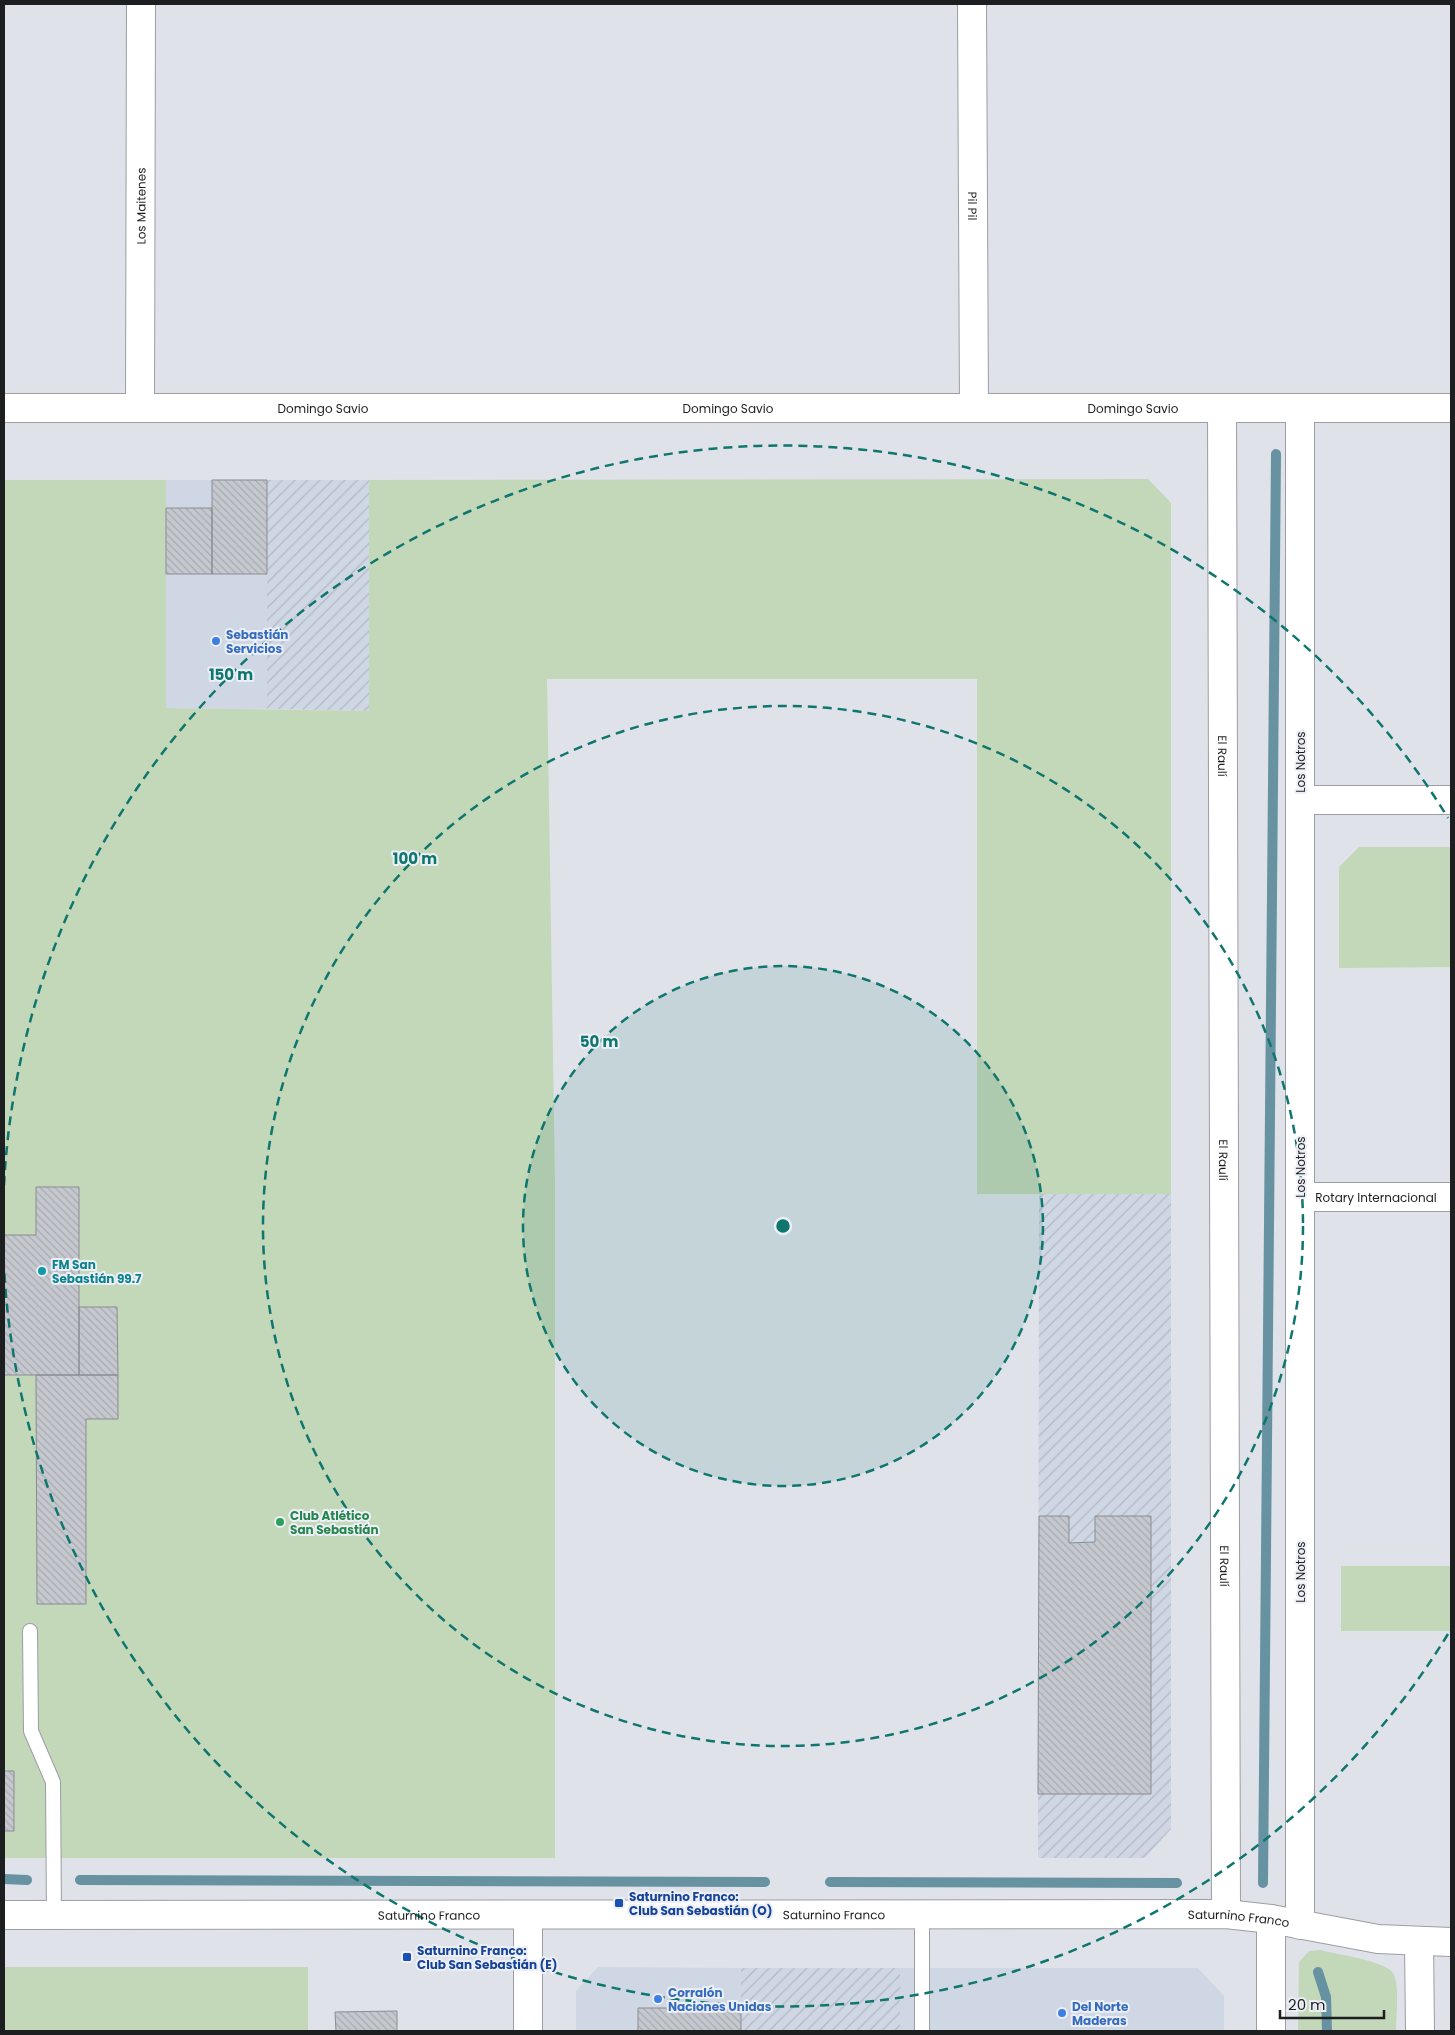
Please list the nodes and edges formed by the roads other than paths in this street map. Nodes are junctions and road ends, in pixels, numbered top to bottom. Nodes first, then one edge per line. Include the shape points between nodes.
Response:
1 (141, 4) edge
2 (972, 4) edge
3 (4, 408) edge
4 (140, 408) junction
5 (974, 408) junction
6 (1222, 408) junction
7 (1300, 408) junction
8 (1451, 408) edge
9 (1300, 800) junction
10 (1451, 800) edge
11 (1300, 1196) junction
12 (1451, 1197) edge
13 (30, 1631) dead end
14 (1226, 1914) junction
15 (4, 1915) edge
16 (54, 1915) junction
17 (528, 1915) junction
18 (922, 1915) junction
19 (1271, 1919) junction
20 (1300, 1925) junction
21 (1420, 1942) junction
22 (1451, 1942) edge
23 (528, 2031) edge
24 (922, 2031) edge
25 (1271, 2031) edge
26 (1420, 2031) edge

1 - 4 street, Los Maitenes
2 - 5 street, Pil Pil
3 - 4 street, Domingo Savio
4 - 5 street, Domingo Savio
5 - 6 street, Domingo Savio
6 - 7 street, Domingo Savio
6 - 14 street, El Raulí
7 - 8 street, Domingo Savio
7 - 9 street, Los Notros
9 - 10 street
9 - 11 street, Los Notros
11 - 12 street, Rotary Internacional
11 - 20 street, Los Notros
13 - 16 lane via 31,1731 53,1782
14 - 18 street, Saturnino Franco
14 - 19 street, Saturnino Franco
15 - 16 street, Saturnino Franco
16 - 17 street, Saturnino Franco
17 - 18 street, Saturnino Franco
17 - 23 street
18 - 24 lane
19 - 20 street, Saturnino Franco
19 - 25 street
20 - 21 street, Saturnino Franco via 1378,1939
21 - 22 street, Saturnino Franco
21 - 26 street

